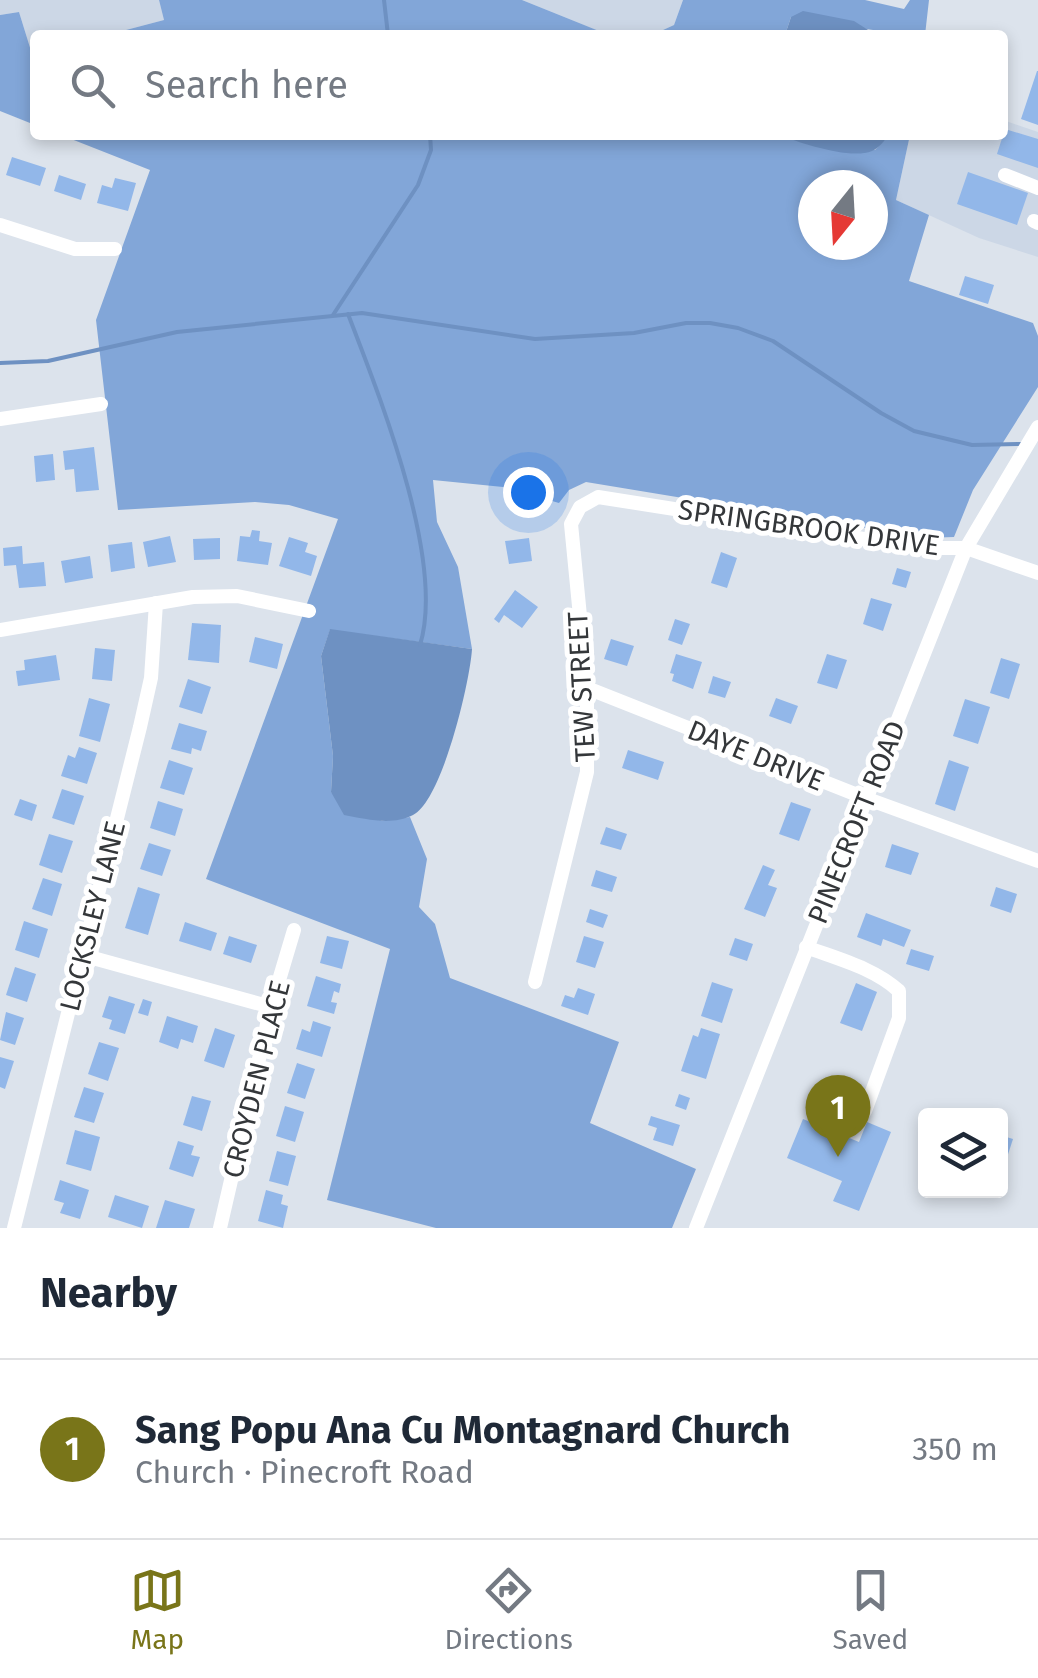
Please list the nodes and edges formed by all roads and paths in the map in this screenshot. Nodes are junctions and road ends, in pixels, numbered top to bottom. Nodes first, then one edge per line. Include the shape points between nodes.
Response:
1 (1005, 175) dead end
2 (1038, 188) edge
3 (0, 225) edge
4 (115, 249) dead end
5 (101, 404) dead end
6 (0, 419) edge
7 (1038, 427) edge
8 (580, 507) joint
9 (966, 548) junction
10 (1038, 573) edge
11 (156, 602) junction
12 (309, 610) dead end
13 (0, 630) edge
14 (587, 688) junction
15 (865, 798) junction
16 (1038, 861) edge
17 (294, 930) dead end
18 (806, 947) junction
19 (82, 956) junction
20 (535, 982) dead end
21 (271, 1008) junction
22 (865, 1111) dead end
23 (14, 1228) edge
24 (220, 1228) edge
25 (696, 1228) edge

1 - 2 street
3 - 4 street via 75,250
5 - 6 street
7 - 9 street, PINECROFT ROAD
8 - 9 street, SPRINGBROOK DRIVE via 598,496 922,548
8 - 14 street, TEW STREET via 570,524
9 - 10 street, SPRINGBROOK DRIVE
9 - 15 street, PINECROFT ROAD
11 - 12 street via 238,596
11 - 13 street
11 - 19 street, LOCKSLEY LANE via 151,678
14 - 15 street, DAYE DRIVE
14 - 20 street, TEW STREET via 587,772
15 - 16 street, DAYE DRIVE
15 - 18 street, PINECROFT ROAD
17 - 21 street, CROYDEN PLACE
18 - 22 street via 888,980 899,991 899,1018
18 - 25 street, PINECROFT ROAD
19 - 21 street
19 - 23 street, LOCKSLEY LANE
21 - 24 street, CROYDEN PLACE

